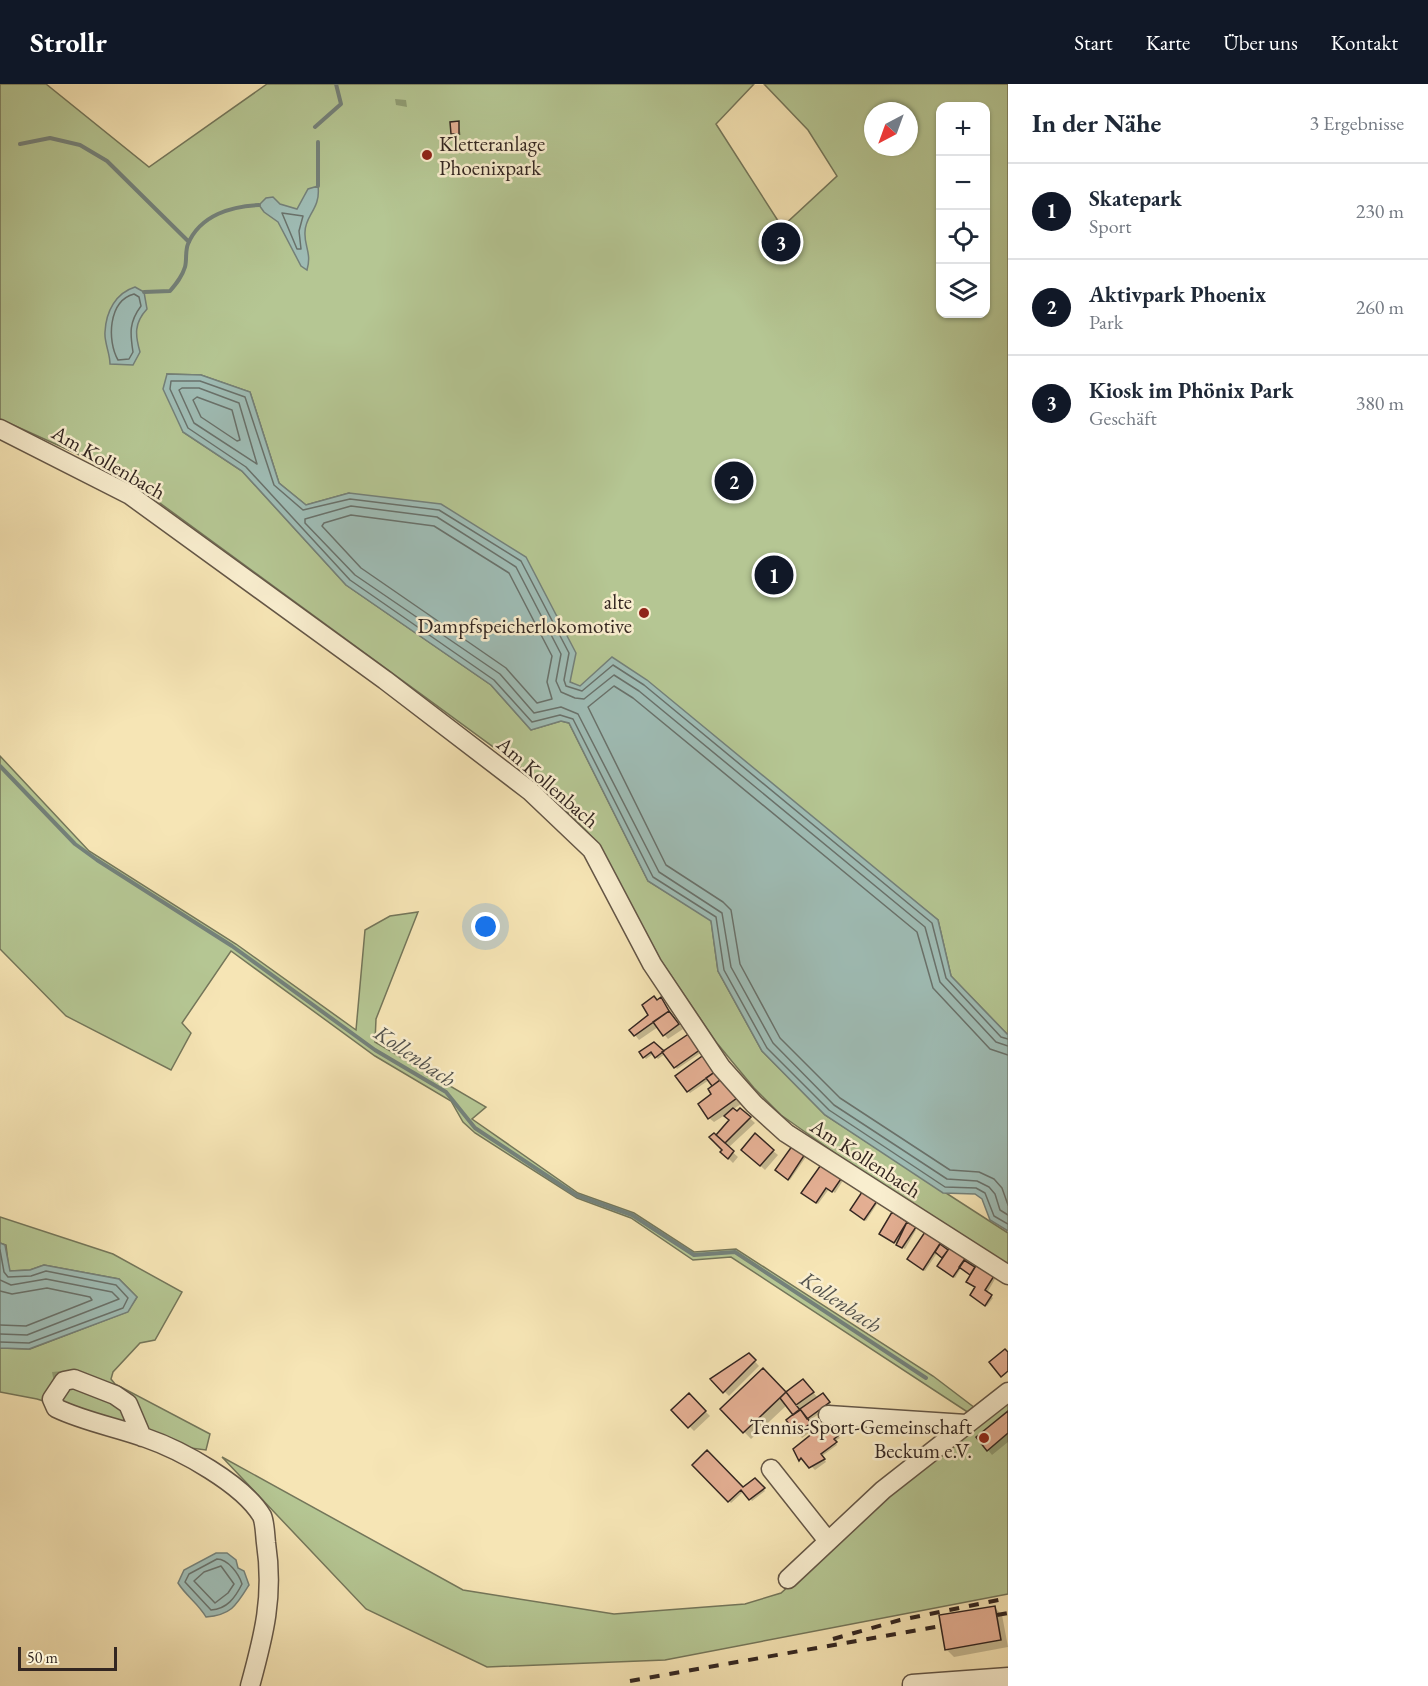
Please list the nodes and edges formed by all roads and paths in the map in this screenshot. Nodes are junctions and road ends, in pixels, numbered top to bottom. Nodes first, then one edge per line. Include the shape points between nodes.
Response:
1 (0, 429) edge
2 (1008, 1275) edge
3 (1008, 1392) edge
4 (828, 1415) dead end
5 (966, 1424) junction
6 (142, 1437) junction
7 (771, 1469) dead end
8 (828, 1541) junction
9 (789, 1579) dead end
10 (1008, 1677) edge
11 (909, 1685) edge
12 (250, 1686) edge

1 - 2 street, Am Kollenbach via 130,495 530,791 592,850 652,964 722,1067 754,1104 786,1133
3 - 5 street
4 - 5 street
5 - 8 street via 883,1490
6 - 6 street via 71,1416 56,1408 52,1399 64,1381 74,1379 116,1395 128,1404
6 - 12 street via 201,1463 237,1490 262,1517 270,1594
7 - 8 street
8 - 9 street
10 - 11 street

